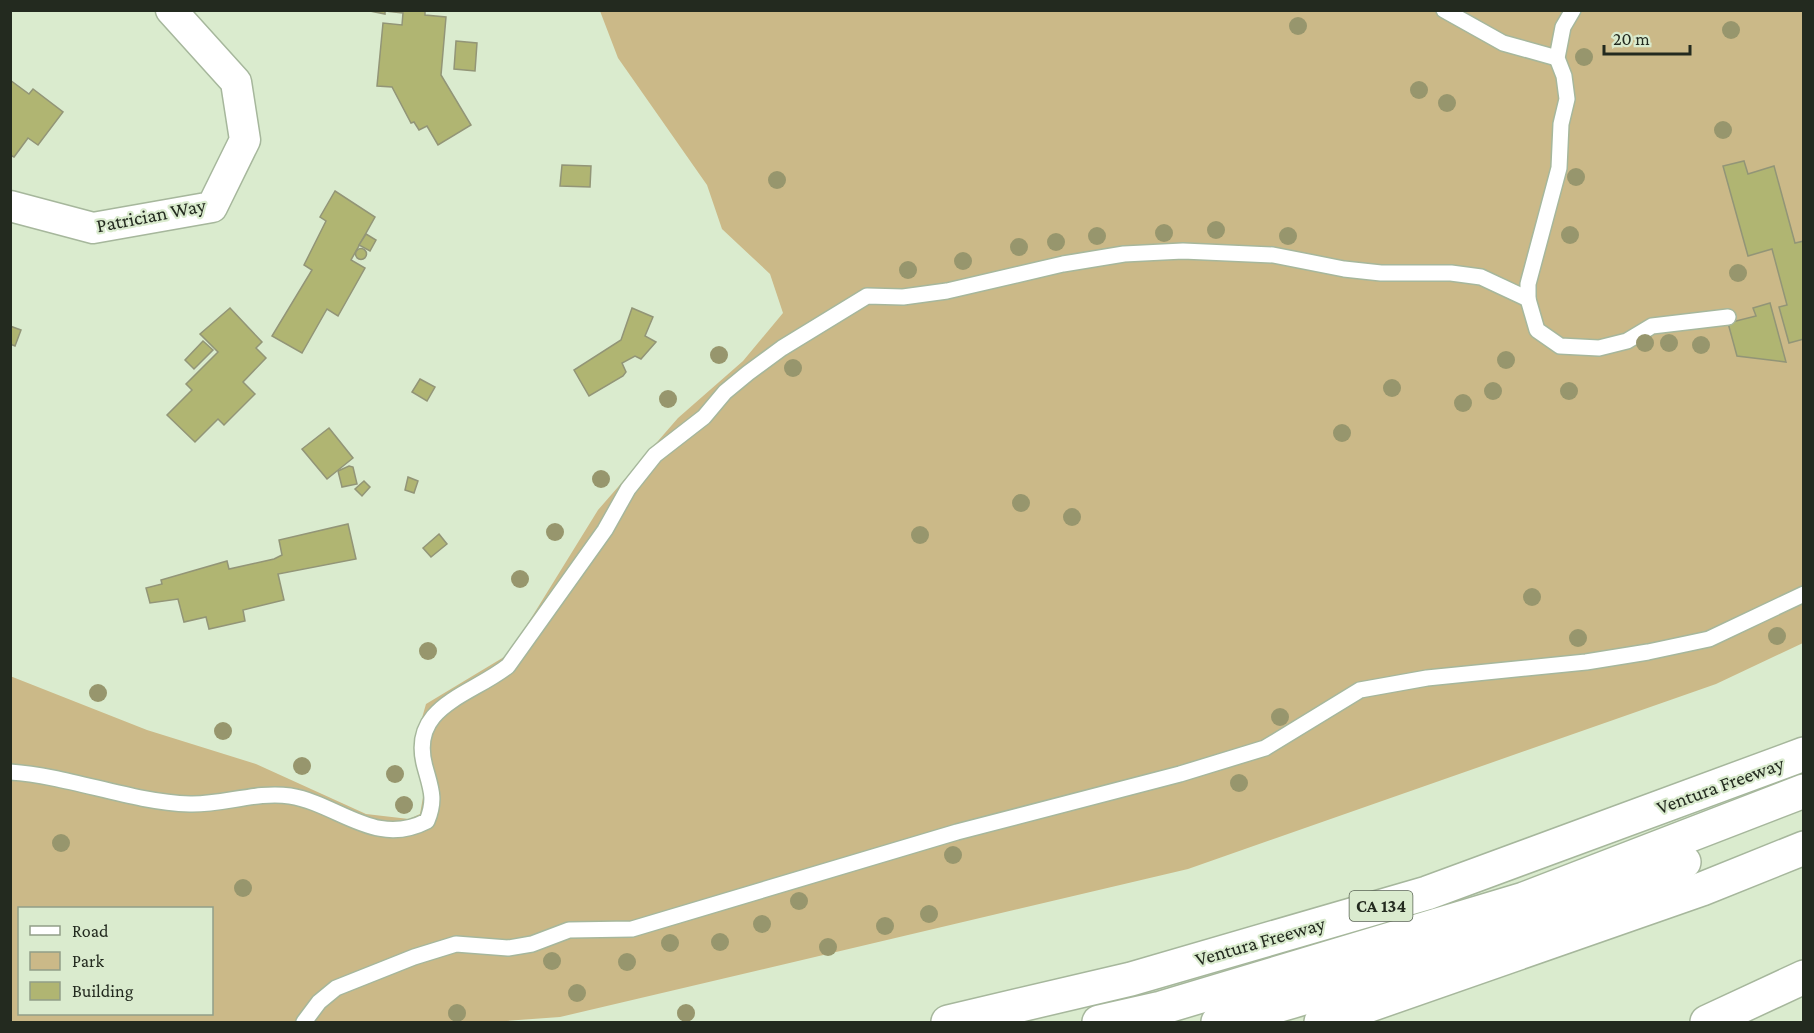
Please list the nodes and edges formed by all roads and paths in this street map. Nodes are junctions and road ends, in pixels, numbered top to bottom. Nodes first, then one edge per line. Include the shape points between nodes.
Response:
1 (171, 10) edge
2 (1444, 10) edge
3 (1573, 10) edge
4 (1557, 58) junction
5 (10, 206) edge
6 (1528, 299) junction
7 (1728, 317) dead end
8 (1803, 594) edge
9 (1803, 754) edge
10 (10, 772) edge
11 (1803, 791) edge
12 (1803, 811) edge
13 (1803, 848) edge
14 (1803, 977) edge
15 (304, 1023) edge
16 (948, 1023) edge
17 (1100, 1023) edge
18 (1218, 1023) edge
19 (1321, 1023) edge
20 (1707, 1023) edge

1 - 5 street, Patrician Way via 236,82 245,140 212,207 93,228
2 - 4 lane via 1503,43
3 - 4 lane via 1563,27
4 - 6 lane via 1567,99 1561,124 1559,168 1533,262
6 - 7 lane via 1537,330 1560,346 1599,348 1627,341 1652,326
6 - 10 lane via 1481,277 1381,273 1273,255 1183,251 1124,254 1063,264 947,291 903,297 867,296 782,348 725,392 704,417 655,455 508,666 436,712 420,743 434,804 428,821 409,830 372,827 291,796 191,804
8 - 15 lane via 1709,639 1586,662 1427,678 1360,690 1265,748 957,832 632,929 570,930 508,948 456,944 336,988 319,1002
9 - 16 main road, Ventura Freeway / CA 134 via 1427,893 1131,979
11 - 17 main road via 1524,899
12 - 18 main road via 1604,896 1327,993
13 - 19 main road via 1702,889
14 - 20 main road

